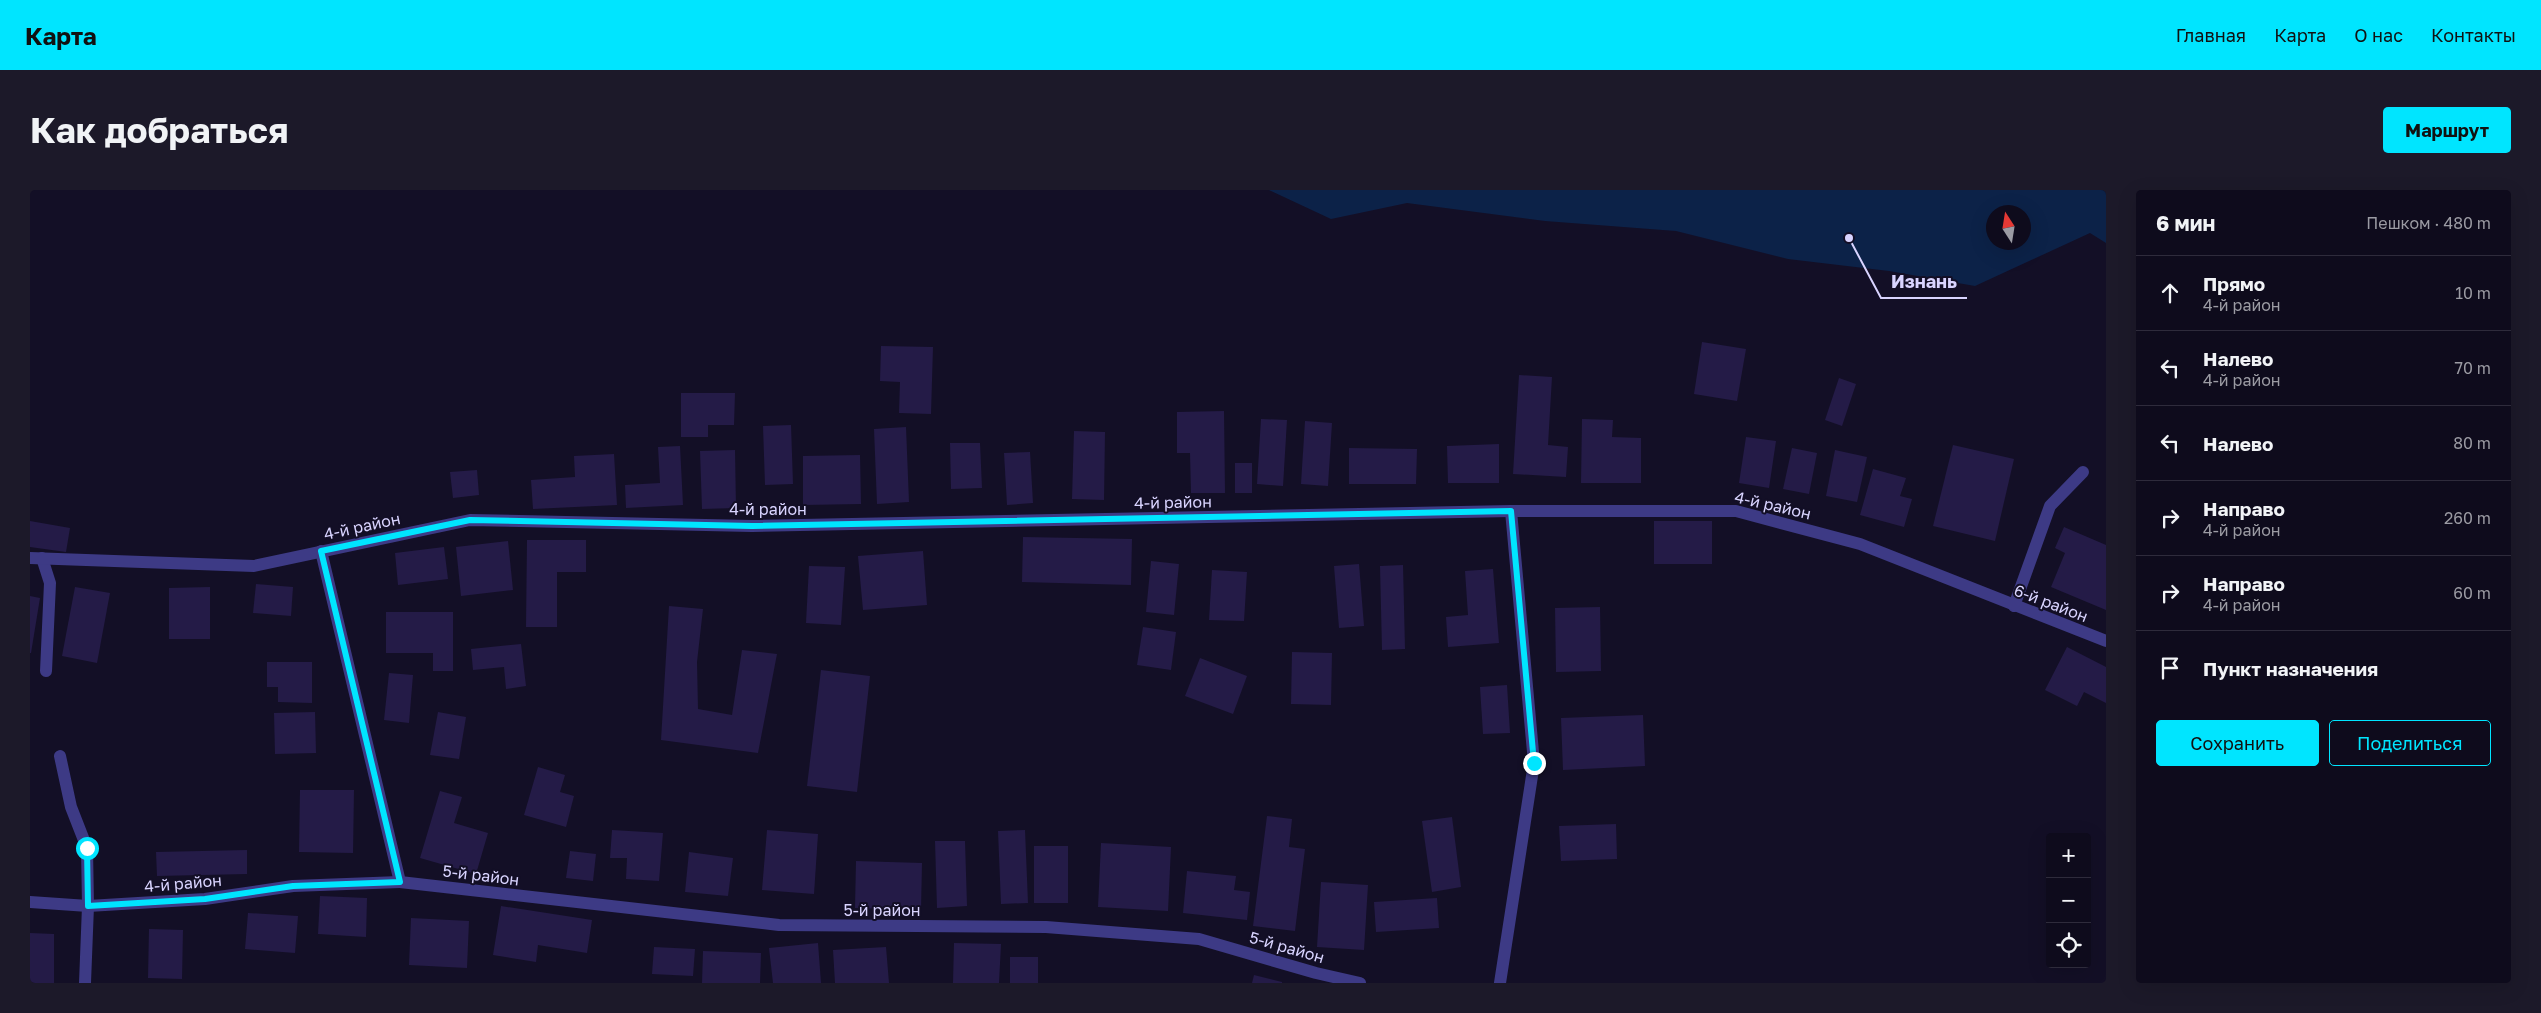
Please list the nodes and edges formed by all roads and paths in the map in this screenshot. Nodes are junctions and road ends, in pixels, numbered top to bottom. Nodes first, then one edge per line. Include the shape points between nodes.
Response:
1 (2083, 472) dead end
2 (1511, 511) junction
3 (321, 551) junction
4 (36, 558) edge
5 (1985, 594) joint
6 (2014, 606) junction
7 (2106, 641) edge
8 (46, 671) dead end
9 (60, 756) dead end
10 (400, 882) junction
11 (30, 902) edge
12 (88, 906) junction
13 (84, 983) edge
14 (1360, 983) edge
15 (1500, 983) edge

1 - 6 street via 2050,506
2 - 3 street, 4-й район via 752,526 470,520
2 - 5 street, 4-й район via 1736,511 1860,544
2 - 15 street via 1534,763
3 - 4 street, 4-й район via 254,566
3 - 10 street
4 - 8 street via 50,583
5 - 6 street, 6-й район
6 - 7 street, 6-й район
9 - 12 street via 72,807 87,848
10 - 12 street, 4-й район via 293,886 205,899
10 - 14 street, 5-й район via 779,925 1046,927 1199,939
11 - 12 street, 4-й район
12 - 13 street

